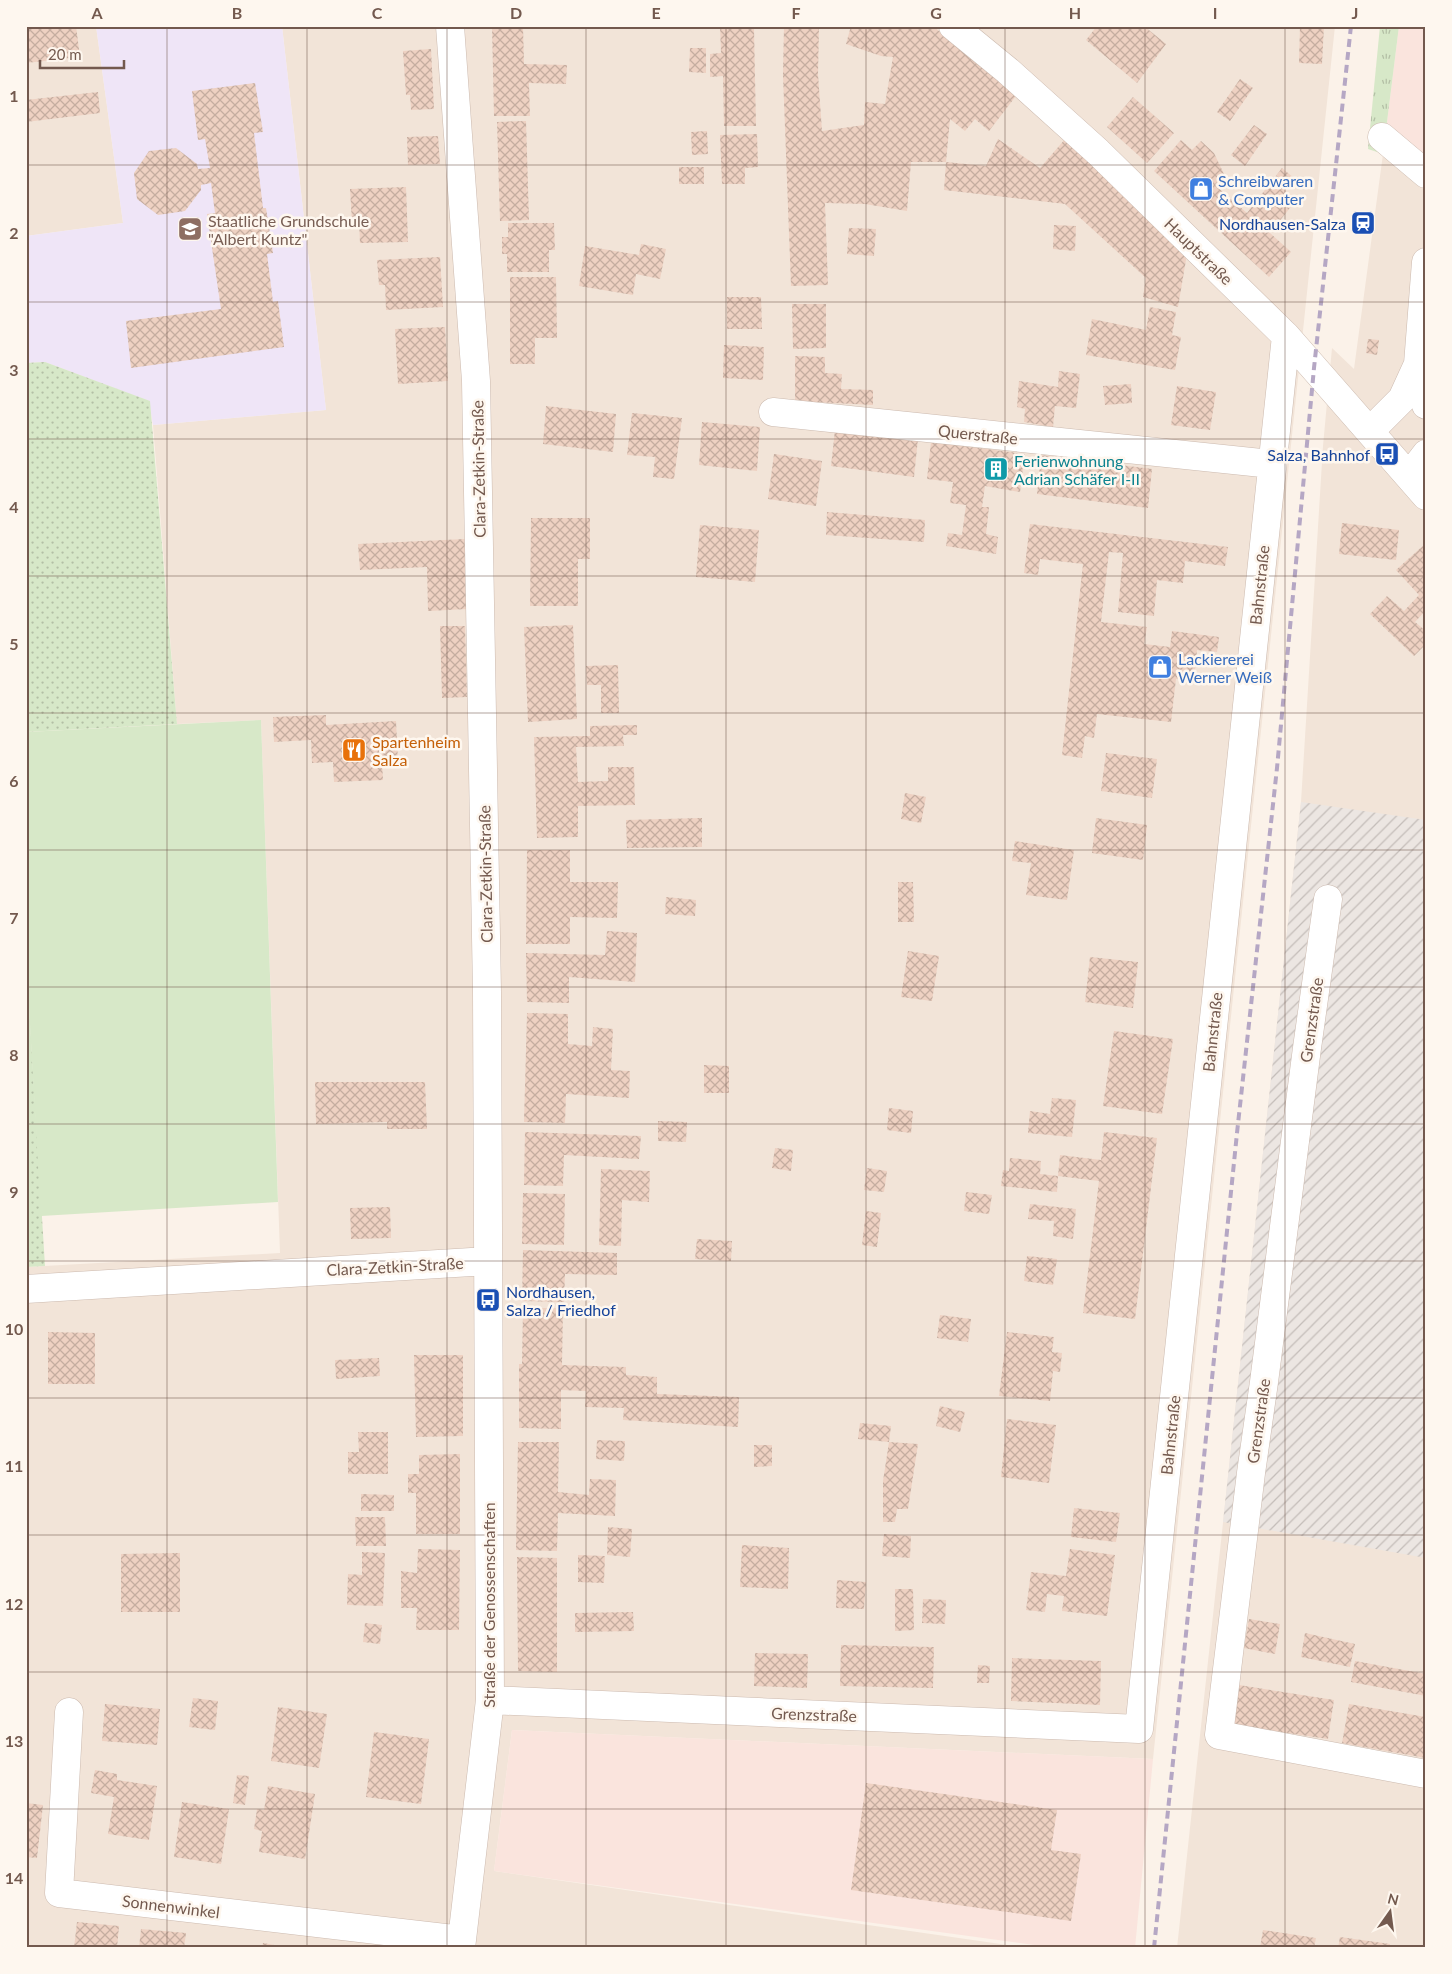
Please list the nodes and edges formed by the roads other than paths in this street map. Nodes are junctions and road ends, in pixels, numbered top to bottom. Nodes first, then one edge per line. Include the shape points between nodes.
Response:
1 (450, 26) edge
2 (953, 26) edge
3 (1382, 137) dead end
4 (1426, 174) edge
5 (1426, 262) edge
6 (1286, 336) junction
7 (1418, 364) junction
8 (1426, 405) edge
9 (773, 412) dead end
10 (1370, 431) junction
11 (1426, 454) edge
12 (1272, 464) junction
13 (1417, 486) edge
14 (1328, 899) dead end
15 (488, 1261) junction
16 (26, 1289) edge
17 (490, 1700) junction
18 (69, 1712) dead end
19 (1139, 1728) joint
20 (1426, 1774) edge
21 (461, 1944) edge

1 - 15 street, Clara-Zetkin-Straße via 476,381 487,992
2 - 6 street, Hauptstraße via 1098,152
3 - 4 street
5 - 7 street
6 - 10 street, Hauptstraße
6 - 12 street, Bahnstraße
7 - 8 street
7 - 10 street via 1402,399
9 - 12 street, Querstraße
10 - 13 street, Hauptstraße
11 - 13 street
12 - 19 street, Bahnstraße
14 - 20 street, Grenzstraße via 1219,1735
15 - 16 street, Clara-Zetkin-Straße
15 - 17 street, Straße der Genossenschaften
17 - 19 street, Grenzstraße
17 - 21 street, Straße der Genossenschaften
18 - 21 street, Sonnenwinkel via 59,1892

